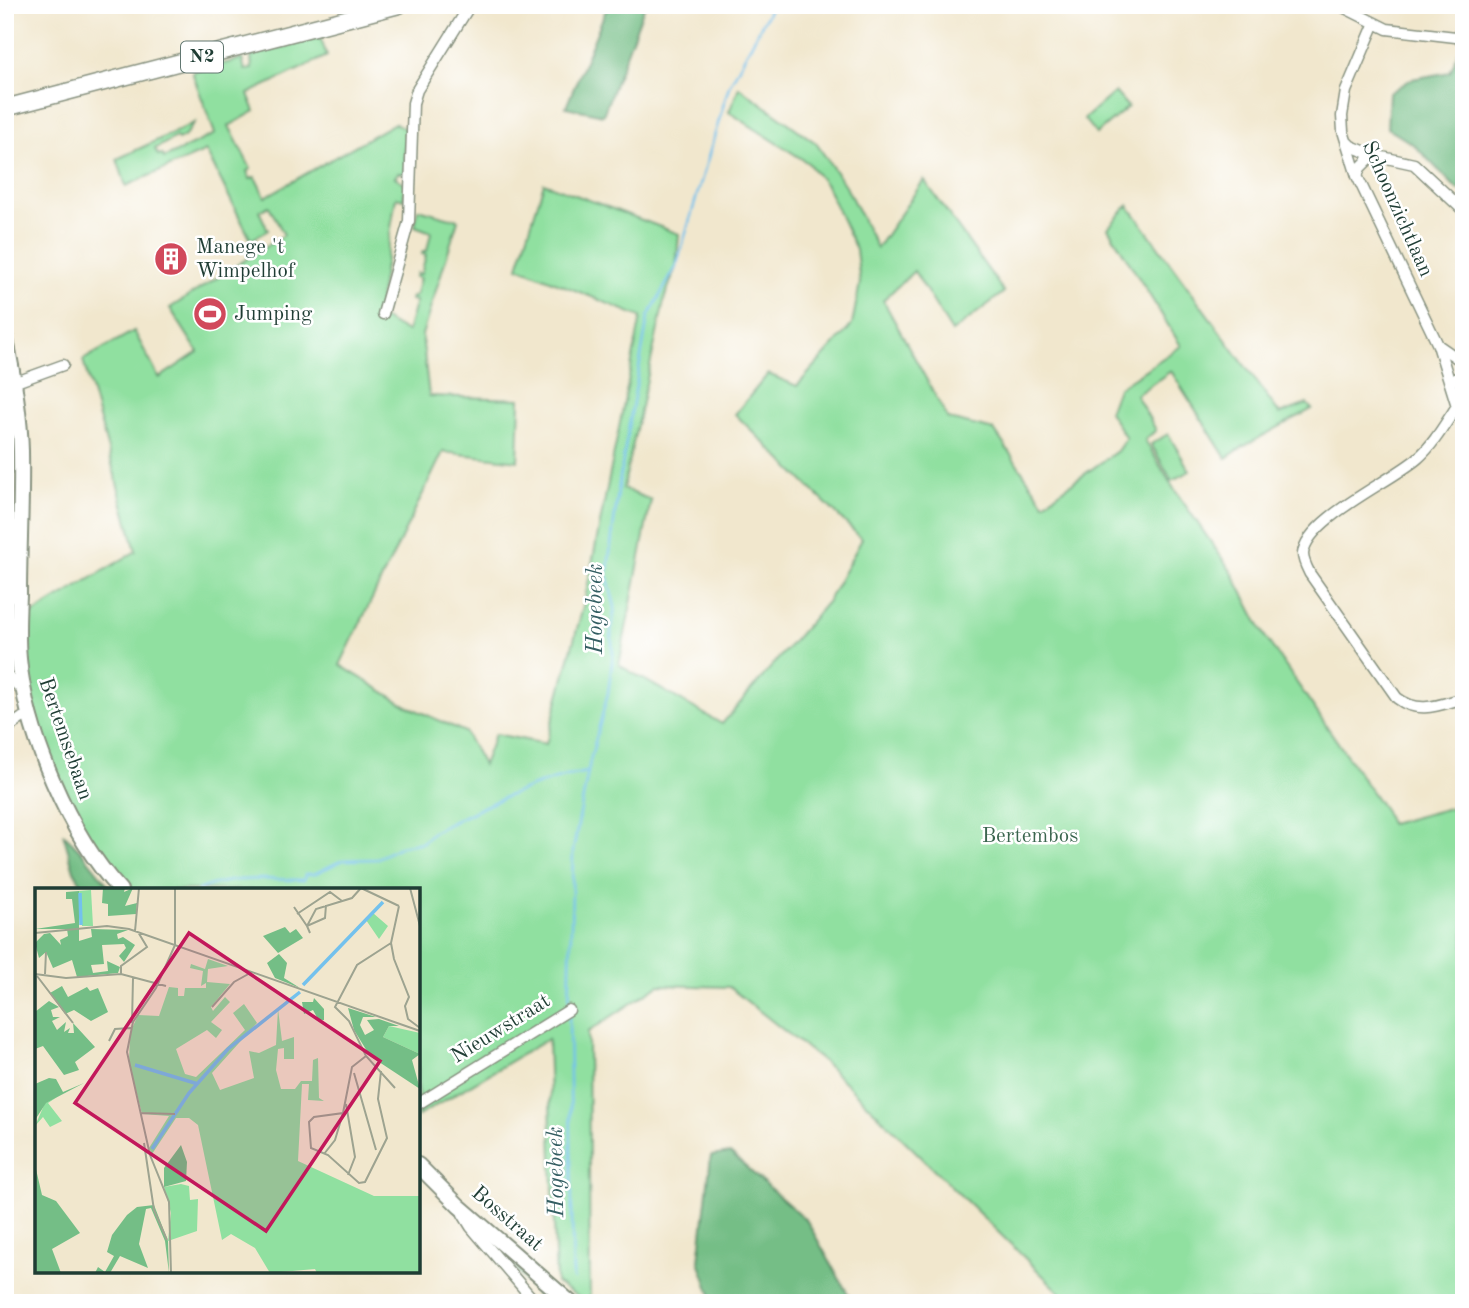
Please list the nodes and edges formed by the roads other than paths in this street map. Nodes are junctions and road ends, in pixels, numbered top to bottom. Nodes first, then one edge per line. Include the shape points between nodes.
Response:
1 (399, 5) edge
2 (470, 5) edge
3 (1339, 5) edge
4 (1374, 25) junction
5 (1464, 38) edge
6 (5, 107) edge
7 (1346, 141) junction
8 (1373, 155) junction
9 (1357, 176) junction
10 (1464, 211) edge
11 (383, 314) dead end
12 (5, 335) edge
13 (1438, 345) junction
14 (1464, 363) edge
15 (63, 365) dead end
16 (1464, 374) edge
17 (1450, 382) junction
18 (10, 384) edge
19 (1457, 406) junction
20 (1464, 427) edge
21 (12, 639) edge
22 (5, 673) edge
23 (25, 693) junction
24 (1464, 698) edge
25 (31, 716) junction
26 (5, 730) edge
27 (118, 888) edge
28 (569, 1010) dead end
29 (420, 1103) edge
30 (420, 1166) edge
31 (459, 1206) junction
32 (536, 1303) edge
33 (571, 1303) edge

1 - 6 main road, N2
2 - 11 street via 417,90 408,220
3 - 4 street
4 - 5 street via 1397,32
4 - 7 street, Schoonzichtlaan via 1346,92 1342,116
7 - 8 street
7 - 9 street, Schoonzichtlaan
8 - 9 street
8 - 10 street via 1414,164
9 - 13 street, Schoonzichtlaan
12 - 18 street, Bertemsebaan
13 - 14 street
13 - 17 street, Schoonzichtlaan
15 - 18 street
16 - 17 street
17 - 19 street, Schoonzichtlaan
18 - 21 street, Bertemsebaan via 21,451
19 - 20 street, Schoonzichtlaan
19 - 24 street via 1418,458 1323,522 1303,553 1310,574 1397,698 1426,709
21 - 23 street, Bertemsebaan
22 - 23 street
23 - 25 street, Bertemsebaan
25 - 26 street
25 - 27 street, Bertemsebaan via 66,811 92,856
28 - 29 street, Nieuwstraat
30 - 31 street, Bosstraat
31 - 32 street via 471,1227
31 - 33 street, Bosstraat

